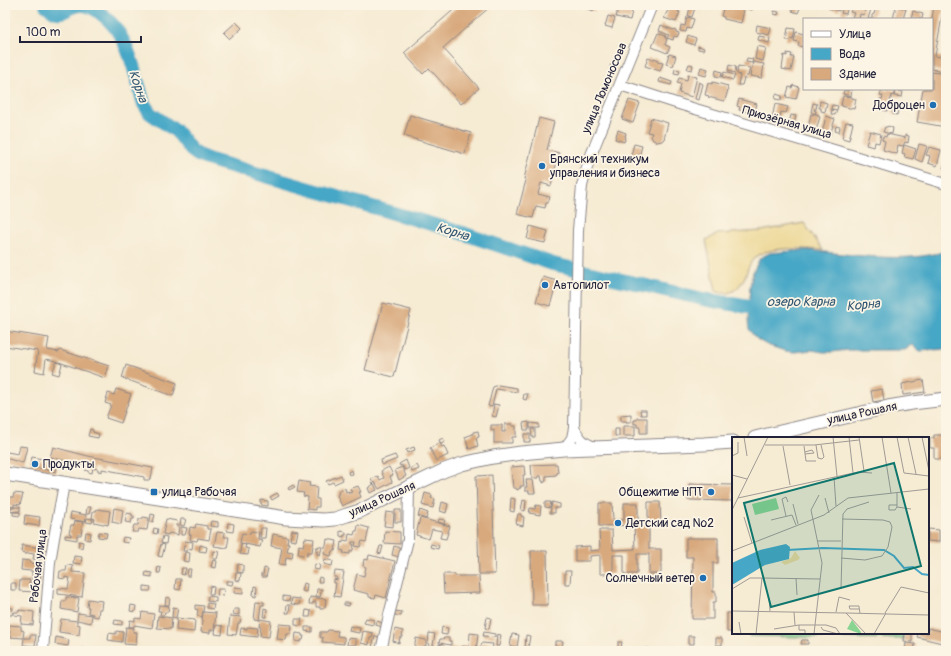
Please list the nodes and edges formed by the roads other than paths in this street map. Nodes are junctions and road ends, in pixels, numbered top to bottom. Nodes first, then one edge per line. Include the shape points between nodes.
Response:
1 (652, 5) edge
2 (620, 85) junction
3 (946, 184) edge
4 (946, 399) edge
5 (574, 428) junction
6 (759, 437) edge
7 (732, 442) edge
8 (598, 448) junction
9 (564, 449) junction
10 (5, 474) edge
11 (64, 484) junction
12 (409, 487) junction
13 (42, 651) edge
14 (381, 651) edge

1 - 2 street, улица Ломоносова
2 - 3 street, Приозёрная улица
2 - 5 street, улица Ломоносова via 593,149 580,196
4 - 6 main road, улица Рошаля via 888,407
5 - 8 street via 582,441
5 - 9 street via 572,438
7 - 8 main road, улица Рошаля
8 - 9 main road, улица Рошаля
9 - 12 main road, улица Рошаля via 474,461 446,470
10 - 11 main road, улица Рошаля
11 - 12 main road, улица Рошаля via 313,520 335,518 360,511
11 - 13 street, Рабочая улица via 50,562
12 - 14 street via 408,540

